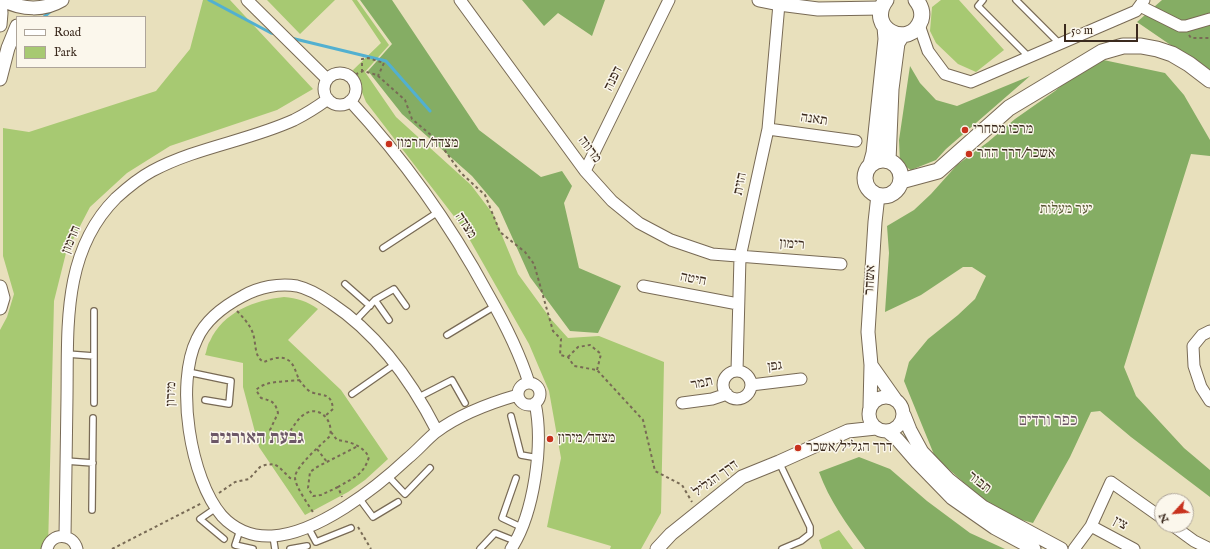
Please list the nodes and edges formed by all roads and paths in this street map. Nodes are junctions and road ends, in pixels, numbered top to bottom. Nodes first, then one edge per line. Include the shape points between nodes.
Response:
1 (4, 0) edge
2 (62, 0) edge
3 (247, 0) edge
4 (460, 0) edge
5 (669, 0) edge
6 (759, 0) edge
7 (918, 0) edge
8 (983, 0) edge
9 (1016, 0) edge
10 (0, 2) edge
11 (1142, 3) edge
12 (780, 4) junction
13 (884, 4) edge
14 (40, 7) junction
15 (25, 16) edge
16 (1210, 19) edge
17 (0, 25) edge
18 (919, 25) junction
19 (1186, 26) junction
20 (885, 27) junction
21 (16, 28) edge
22 (902, 35) junction
23 (1210, 38) edge
24 (1060, 44) junction
25 (1029, 57) junction
26 (362, 72) junction
27 (378, 76) junction
28 (350, 78) junction
29 (0, 79) edge
30 (328, 79) junction
31 (1210, 80) edge
32 (328, 99) junction
33 (350, 102) junction
34 (768, 129) junction
35 (856, 141) dead end
36 (888, 161) junction
37 (871, 164) junction
38 (585, 171) junction
39 (900, 181) junction
40 (878, 195) junction
41 (438, 212) junction
42 (383, 248) dead end
43 (740, 257) junction
44 (841, 264) dead end
45 (345, 284) dead end
46 (643, 286) dead end
47 (0, 287) edge
48 (375, 300) junction
49 (230, 303) junction
50 (738, 304) junction
51 (370, 306) junction
52 (406, 306) dead end
53 (495, 306) junction
54 (0, 308) edge
55 (94, 311) dead end
56 (389, 320) dead end
57 (355, 321) junction
58 (1210, 331) edge
59 (447, 335) dead end
60 (68, 354) junction
61 (94, 356) junction
62 (568, 357) junction
63 (395, 364) junction
64 (871, 365) junction
65 (597, 370) junction
66 (737, 371) junction
67 (188, 372) junction
68 (802, 379) dead end
69 (300, 380) junction
70 (529, 383) junction
71 (751, 385) junction
72 (352, 394) dead end
73 (518, 394) junction
74 (727, 394) junction
75 (419, 397) junction
76 (895, 399) junction
77 (204, 400) dead end
78 (1210, 401) edge
79 (94, 403) dead end
80 (464, 403) dead end
81 (535, 403) junction
82 (682, 403) dead end
83 (869, 410) junction
84 (904, 415) junction
85 (325, 416) junction
86 (511, 416) dead end
87 (93, 418) dead end
88 (881, 430) junction
89 (438, 431) junction
90 (848, 431) junction
91 (331, 432) junction
92 (358, 445) junction
93 (317, 449) junction
94 (538, 458) junction
95 (66, 461) junction
96 (93, 462) junction
97 (327, 462) junction
98 (779, 462) junction
99 (430, 468) dead end
100 (388, 476) junction
101 (516, 478) dead end
102 (295, 479) junction
103 (338, 487) junction
104 (359, 498) junction
105 (398, 502) dead end
106 (213, 504) junction
107 (346, 507) junction
108 (92, 510) dead end
109 (698, 512) junction
110 (1154, 512) edge
111 (319, 522) junction
112 (308, 526) junction
113 (1091, 526) junction
114 (351, 528) dead end
115 (521, 528) junction
116 (240, 530) junction
117 (1180, 533) edge
118 (65, 536) junction
119 (273, 536) junction
120 (224, 539) dead end
121 (513, 545) edge
122 (1192, 545) edge
123 (307, 546) dead end
124 (48, 549) edge
125 (77, 549) edge
126 (112, 549) edge
127 (253, 549) edge
128 (275, 549) edge
129 (290, 549) edge
130 (480, 549) edge
131 (657, 549) edge
132 (782, 549) edge
133 (1034, 549) edge
134 (1061, 549) edge
135 (1074, 549) edge
136 (1134, 549) edge
137 (1210, 549) edge

1 - 14 street via 22,7
2 - 14 street
3 - 30 street
4 - 38 street, מרווה
5 - 38 street, דפנה
6 - 12 street
7 - 18 main road via 922,17
8 - 25 lane via 978,6
9 - 24 lane
10 - 17 street
11 - 19 street via 1180,26
11 - 24 street via 1136,11
12 - 13 street via 818,9
12 - 34 street, הזית
13 - 20 main road via 881,15
14 - 15 street
16 - 19 street
18 - 22 main road via 909,34
18 - 25 street via 928,51 945,74 971,82
19 - 23 path via 1191,38
20 - 22 main road via 895,34
20 - 37 main road via 886,39
21 - 29 street
22 - 36 main road via 898,42 891,89
24 - 25 street
26 - 27 path
26 - 27 path via 362,59 368,58 384,63
26 - 28 path
27 - 62 path via 405,100 412,119 438,141 462,173 485,196 500,232 525,252 534,264 553,331 560,339 560,355
28 - 30 street via 340,73
28 - 33 street via 356,89
30 - 32 street via 324,89
31 - 39 main road via 1177,57 1157,49 1123,46 1102,52 1009,108 938,171
32 - 33 street via 338,105
32 - 60 street, חרמון via 283,124 183,156 151,172 121,194 95,224 81,251 71,294
33 - 41 street, מצדה via 396,154
34 - 35 street, תאנה
34 - 43 street, הזית
36 - 37 main road via 879,160
36 - 39 main road via 897,167
37 - 40 main road via 865,174 866,184
38 - 43 street, מרווה via 612,201 639,223 671,240 712,254
39 - 40 main road via 895,192 884,196
40 - 64 street, אשחר via 868,332
41 - 42 lane
41 - 53 street, מצדה
43 - 44 street, רימון
43 - 50 street, הזית
45 - 51 lane
46 - 50 street, חיטה
47 - 54 street via 3,298
48 - 51 lane
48 - 52 lane via 394,288
48 - 56 lane
49 - 57 street, מירון via 265,287 298,286 314,292
49 - 67 street, מירון via 211,319 195,341
49 - 69 path via 252,331 259,360 289,360
50 - 66 street, הזית
51 - 57 lane
53 - 59 lane
53 - 70 street, מצדה via 511,337
55 - 61 lane
57 - 63 street, מירון
58 - 78 street via 1202,335 1193,346 1194,366
60 - 61 lane
60 - 95 street, חרמון
61 - 79 lane
62 - 65 path via 574,366
62 - 65 path via 578,347 590,345 601,354
63 - 72 lane
63 - 75 street, מירון
64 - 76 street
64 - 83 street, אשחר
65 - 109 path via 642,420 655,471 682,485
66 - 71 street via 747,375
66 - 74 street via 725,379
67 - 77 lane via 231,381 229,404
67 - 106 street, מירון via 187,411 190,438 201,476
68 - 71 street, גפן
69 - 85 path via 311,392 328,396 332,401 333,409
69 - 85 path via 260,386 256,390 260,398 276,405 278,413 270,430 273,435 279,439 285,438 303,415 312,412
70 - 73 street via 522,385
70 - 81 street via 535,384 540,392
71 - 74 street via 749,392 740,398 733,398
73 - 81 street via 526,404
73 - 89 street, מירון via 476,410
74 - 82 street, תמר via 712,400
75 - 80 lane via 452,380
75 - 89 street, מירון
76 - 83 street via 881,397 873,402
76 - 84 street via 902,406
81 - 94 street via 539,425
83 - 88 street via 872,424
83 - 90 street, דרך הגליל
84 - 88 street via 896,428
84 - 134 street, תבור via 922,452 948,479 983,507
85 - 91 path
86 - 94 lane via 521,455
87 - 96 lane
88 - 90 street, דרך הגליל
88 - 133 street, תבור via 896,439 952,498 995,528
89 - 100 street, מירון
90 - 98 street, דרך הגליל
91 - 92 path via 336,440
91 - 93 path
92 - 97 path
92 - 103 path via 369,457 366,466 359,475
93 - 97 path
93 - 102 path via 298,468
94 - 115 street
95 - 96 lane
95 - 118 street, חרמון
96 - 108 lane
97 - 103 path via 310,472 308,488 313,496
98 - 109 street, דרך הגליל via 742,477
98 - 132 lane via 810,527 810,534
99 - 100 lane via 405,494
100 - 104 street, מירון
101 - 115 lane via 502,518
102 - 106 path via 290,478 274,464 265,465 249,478 235,482
102 - 111 path
103 - 107 path
104 - 105 lane via 373,517
104 - 107 street, מירון
106 - 116 street, מירון
106 - 120 lane via 200,519
106 - 126 path
107 - 111 street, מירון
109 - 131 street, דרך הגליל
110 - 113 street via 1111,482
111 - 112 street, מירון
112 - 114 lane via 316,542
112 - 119 street, מירון
113 - 135 street
113 - 136 street, צין
115 - 121 street
116 - 119 street, מירון via 261,536
116 - 127 lane via 235,545
117 - 122 street
118 - 124 street via 54,539
118 - 125 street via 73,540
119 - 128 lane
121 - 130 lane via 495,533
122 - 137 street
123 - 129 lane

